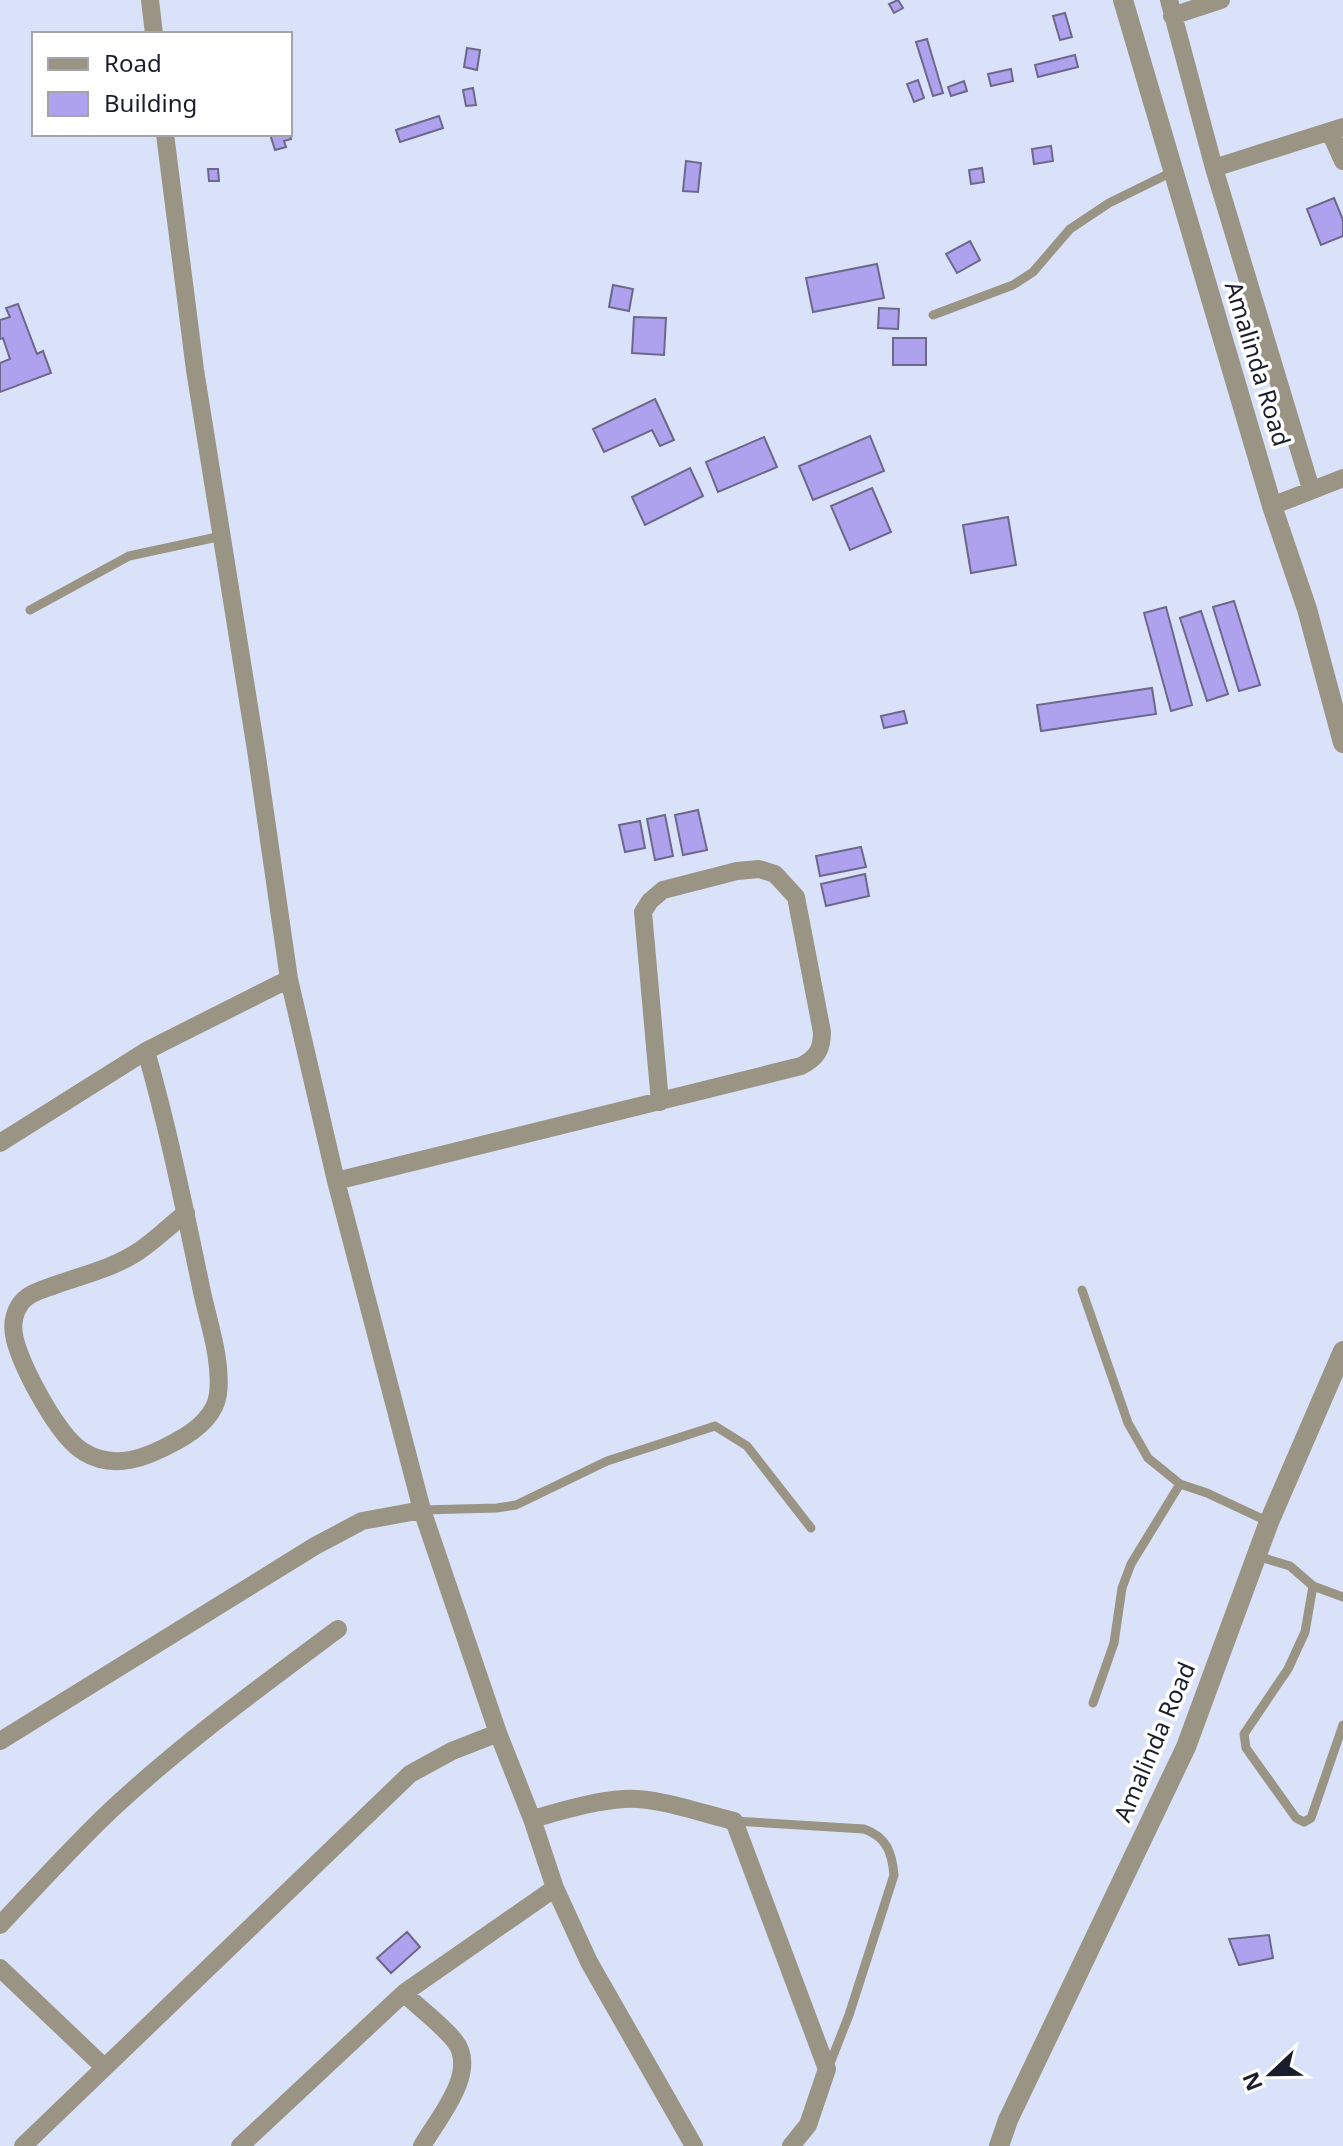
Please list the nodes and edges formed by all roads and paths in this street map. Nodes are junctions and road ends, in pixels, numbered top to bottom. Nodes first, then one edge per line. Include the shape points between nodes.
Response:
1 (150, 0) edge
2 (1123, 0) edge
3 (1221, 0) edge
4 (1171, 8) edge
5 (154, 32) edge
6 (1337, 129) edge
7 (165, 136) edge
8 (1343, 161) edge
9 (1214, 168) junction
10 (1172, 172) junction
11 (933, 315) dead end
12 (1343, 478) edge
13 (1311, 489) junction
14 (1272, 506) junction
15 (222, 536) junction
16 (30, 610) dead end
17 (1343, 743) edge
18 (289, 979) junction
19 (146, 1051) junction
20 (660, 1102) junction
21 (0, 1143) edge
22 (336, 1181) junction
23 (186, 1213) junction
24 (1082, 1290) dead end
25 (1343, 1351) edge
26 (1180, 1484) junction
27 (422, 1510) junction
28 (1269, 1522) junction
29 (811, 1528) dead end
30 (1257, 1556) junction
31 (1313, 1586) junction
32 (1343, 1597) edge
33 (338, 1629) dead end
34 (1093, 1703) dead end
35 (1343, 1725) edge
36 (498, 1733) junction
37 (0, 1741) edge
38 (532, 1819) junction
39 (734, 1821) junction
40 (555, 1888) junction
41 (0, 1925) edge
42 (0, 1968) edge
43 (404, 1993) junction
44 (104, 2067) junction
45 (827, 2069) junction
46 (23, 2146) edge
47 (240, 2146) edge
48 (422, 2146) edge
49 (694, 2146) edge
50 (791, 2146) edge
51 (999, 2146) edge

1 - 5 street
2 - 10 street, Amalinda Road
3 - 4 street
4 - 9 street
6 - 8 street
6 - 9 street
7 - 15 street
9 - 13 street
10 - 11 lane via 1070,229 1033,272 1013,285
10 - 14 street, Amalinda Road
12 - 13 street
13 - 14 street
14 - 17 street, Amalinda Road
15 - 16 lane via 129,556
15 - 18 street
18 - 19 street
18 - 22 street
19 - 21 street
19 - 23 street
20 - 20 street via 801,1066 822,1046 796,897 775,874 737,871 663,890 643,912
20 - 22 street
22 - 27 street
23 - 23 street via 116,1264 34,1293 21,1302 13,1318 15,1340 43,1401 84,1453 113,1462 146,1458 206,1420 218,1396 218,1368
24 - 26 lane via 1128,1423 1148,1458
25 - 28 street, Amalinda Road
26 - 28 lane
26 - 34 lane via 1131,1564 1114,1643
27 - 29 lane via 516,1505 607,1461 715,1426 747,1446
27 - 36 street
27 - 37 street via 362,1521 315,1546
28 - 30 street, Amalinda Road
30 - 31 lane via 1290,1566
30 - 51 street, Amalinda Road via 1186,1747
31 - 32 lane
31 - 35 lane via 1305,1632 1288,1669 1244,1734 1246,1748 1304,1822 1311,1818
33 - 41 street via 159,1768
36 - 38 street
36 - 44 street via 410,1774
38 - 39 street via 625,1799
38 - 40 street
39 - 45 street
39 - 45 lane via 864,1829 887,1844 894,1875
40 - 43 street
40 - 49 street via 589,1962
42 - 44 street
43 - 47 street
43 - 48 street via 456,2042 463,2057 464,2073
44 - 46 street
45 - 50 street via 808,2125

